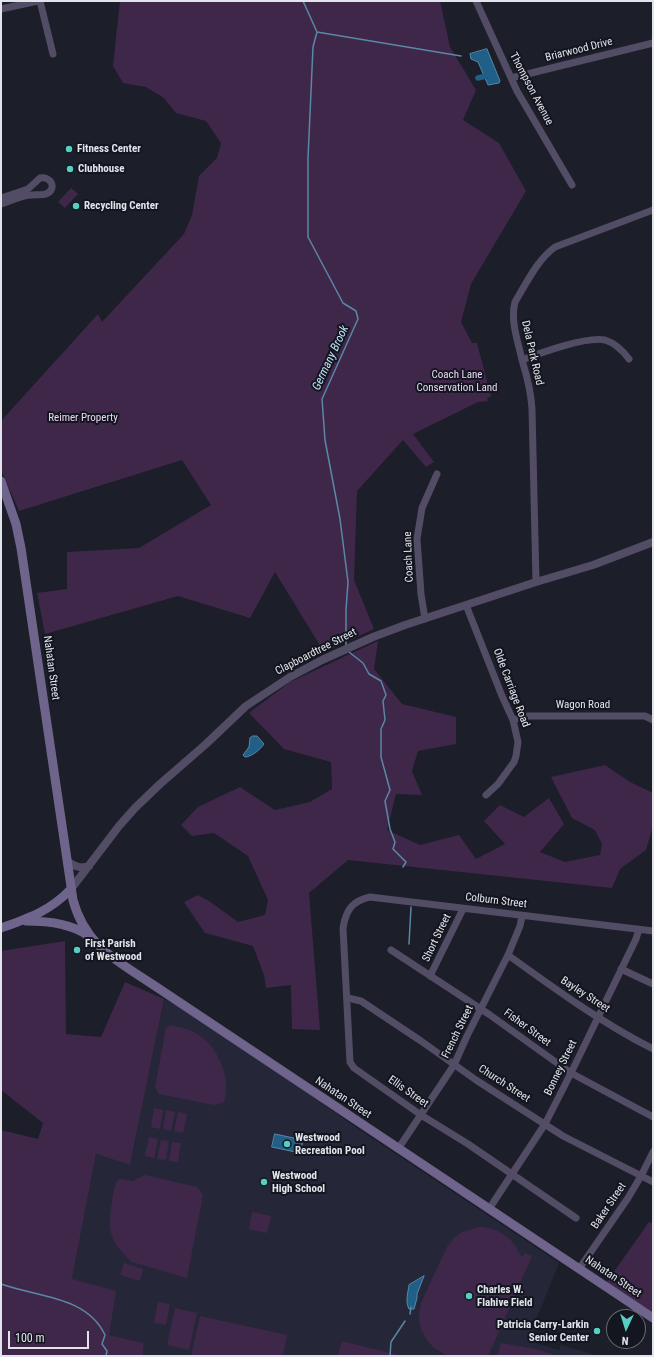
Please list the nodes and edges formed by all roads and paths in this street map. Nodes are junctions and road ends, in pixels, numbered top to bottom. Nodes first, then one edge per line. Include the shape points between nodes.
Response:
1 (39, 1) edge
2 (476, 1) edge
3 (1, 9) edge
4 (653, 43) edge
5 (53, 54) dead end
6 (511, 78) junction
7 (572, 184) dead end
8 (1, 198) edge
9 (1, 204) edge
10 (653, 210) edge
11 (630, 359) dead end
12 (522, 360) junction
13 (437, 474) dead end
14 (1, 481) edge
15 (3, 492) edge
16 (653, 542) edge
17 (536, 582) junction
18 (466, 605) junction
19 (425, 619) junction
20 (513, 720) junction
21 (653, 720) edge
22 (486, 795) dead end
23 (67, 861) junction
24 (89, 866) junction
25 (71, 889) junction
26 (463, 909) junction
27 (522, 916) junction
28 (345, 918) joint
29 (20, 922) junction
30 (1, 928) edge
31 (639, 929) junction
32 (653, 931) edge
33 (91, 938) junction
34 (391, 950) dead end
35 (508, 956) junction
36 (621, 969) junction
37 (430, 976) junction
38 (653, 984) edge
39 (348, 998) junction
40 (481, 1010) junction
41 (598, 1017) junction
42 (653, 1049) edge
43 (454, 1065) junction
44 (571, 1073) junction
45 (421, 1115) junction
46 (653, 1116) edge
47 (545, 1124) junction
48 (398, 1150) junction
49 (653, 1152) edge
50 (512, 1175) junction
51 (641, 1176) junction
52 (653, 1182) edge
53 (489, 1209) junction
54 (576, 1218) dead end
55 (579, 1269) junction
56 (653, 1318) edge

1 - 3 street
1 - 5 street
2 - 6 street, Thompson Avenue
4 - 6 street, Briarwood Drive
6 - 7 street, Thompson Avenue
8 - 9 street via 28,189 43,177 52,183 50,192
10 - 12 street, Dela Park Road via 555,247 548,252 515,302 513,317
11 - 12 street via 620,348 604,340 560,347
12 - 17 street, Dela Park Road via 532,409
13 - 19 street, Coach Lane via 422,508 417,539
14 - 15 main road, Nahatan Street
15 - 23 main road, Nahatan Street via 16,524 21,548
16 - 17 street, Clapboardtree Street via 593,565
17 - 18 street, Clapboardtree Street
18 - 19 street, Clapboardtree Street
18 - 20 street, Olde Carriage Road
19 - 24 street, Clapboardtree Street via 405,624 322,660 290,677 246,706 135,808
20 - 21 street, Wagon Road via 527,716 645,716
20 - 22 street, Olde Carriage Road via 518,742 514,762 498,784
23 - 24 street via 78,867
23 - 25 main road, Nahatan Street
24 - 25 street, Clapboardtree Street
25 - 29 main road, Clapboardtree Street via 46,910
25 - 33 main road, Nahatan Street via 76,911
26 - 27 street, Colburn Street
26 - 28 street, Colburn Street via 370,897 355,903
26 - 37 street, Short Street
27 - 31 street, Colburn Street
27 - 35 street, French Street
28 - 39 street, Ellis Street via 343,928
29 - 30 main road, Clapboardtree Street
29 - 33 main road, Clapboardtree Street via 52,922 76,928
31 - 32 street, Colburn Street
31 - 36 street, Bonney Street
33 - 48 main road, Nahatan Street via 116,960
34 - 37 street, Fisher Street
35 - 40 street, French Street
35 - 41 street, Bayley Street
36 - 38 street
36 - 41 street, Bonney Street
37 - 40 street, Fisher Street
39 - 43 street, Church Street via 361,1001
39 - 45 street, Ellis Street via 350,1062 354,1068
40 - 43 street, French Street
40 - 44 street, Fisher Street
41 - 42 street, Bayley Street
41 - 44 street, Bonney Street
43 - 45 street, French Street
43 - 47 street, Church Street
44 - 46 street, Fisher Street
44 - 47 street, Bonney Street
45 - 48 street, French Street
45 - 50 street, Ellis Street
47 - 50 street, Bonney Street
47 - 51 street, Church Street
48 - 53 main road, Nahatan Street
49 - 51 street, Baker Street
50 - 53 street, Bonney Street
50 - 54 street, Ellis Street
51 - 52 street, Church Street
51 - 55 street, Baker Street via 613,1222
53 - 55 main road, Nahatan Street
55 - 56 main road, Nahatan Street

